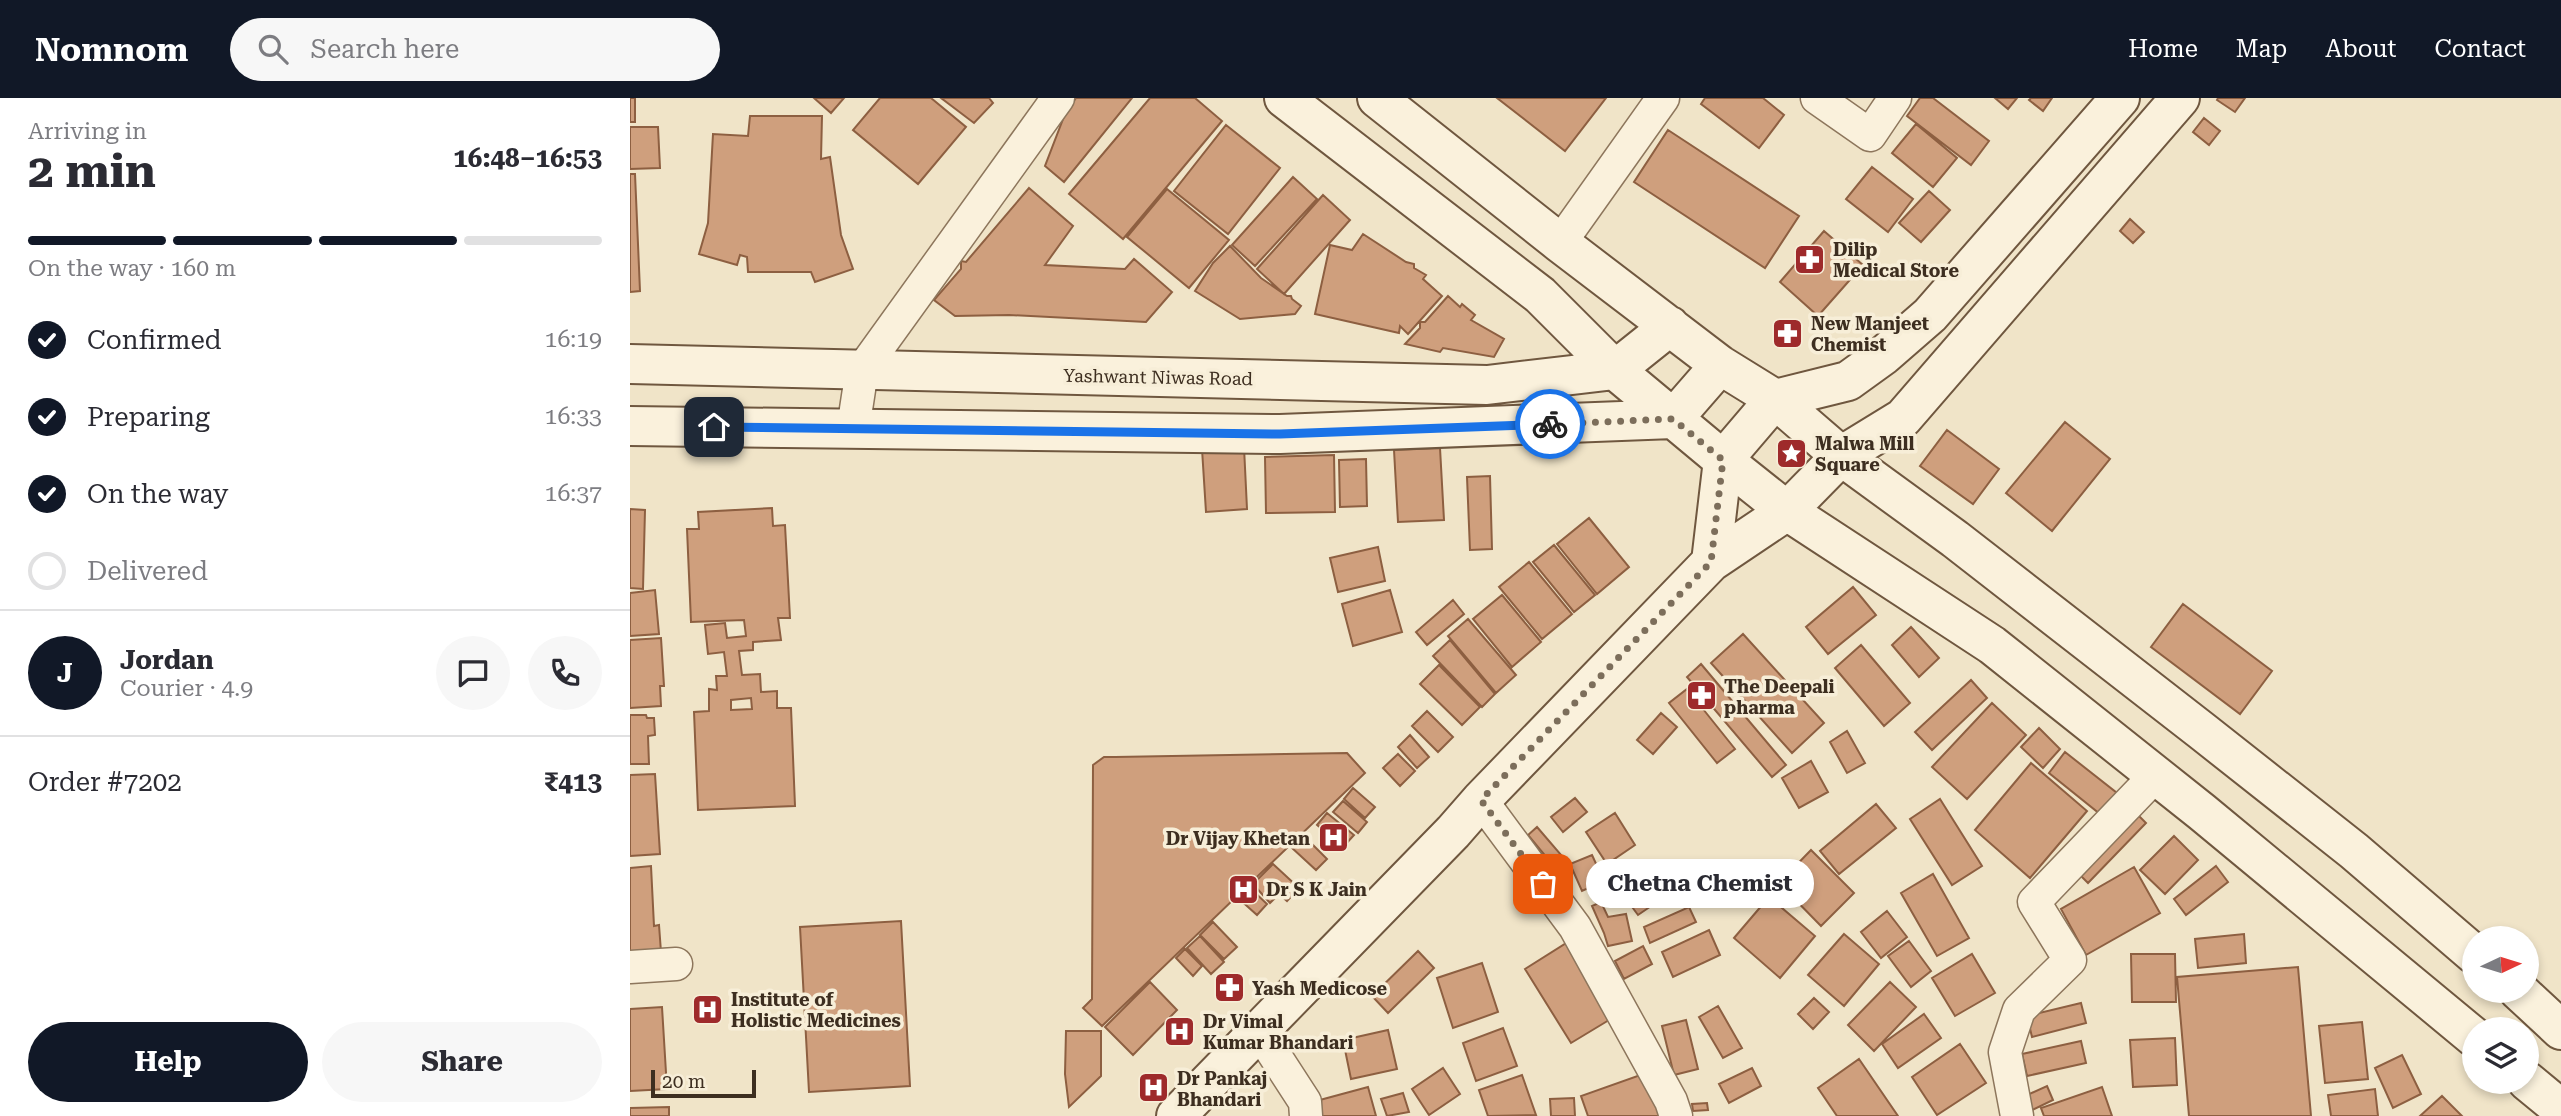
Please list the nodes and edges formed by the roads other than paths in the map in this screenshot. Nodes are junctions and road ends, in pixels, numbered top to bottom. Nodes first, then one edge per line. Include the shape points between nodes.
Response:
1 (1058, 98) edge
2 (1284, 98) edge
3 (1377, 98) edge
4 (1663, 98) edge
5 (1816, 98) edge
6 (1895, 98) edge
7 (2120, 98) edge
8 (2180, 98) edge
9 (1560, 243) junction
10 (1670, 326) junction
11 (630, 364) edge
12 (1720, 365) junction
13 (862, 370) junction
14 (1615, 370) junction
15 (1775, 399) junction
16 (1673, 419) junction
17 (630, 426) edge
18 (853, 429) junction
19 (1841, 456) junction
20 (1723, 460) junction
21 (1787, 511) junction
22 (1711, 562) junction
23 (2155, 776) junction
24 (1481, 800) junction
25 (2462, 944) edge
26 (676, 964) dead end
27 (630, 967) edge
28 (2532, 1003) edge
29 (2462, 1027) edge
30 (2561, 1030) edge
31 (1259, 1031) junction
32 (2539, 1091) edge
33 (2561, 1109) edge
34 (1176, 1116) edge
35 (1306, 1116) edge
36 (1676, 1116) edge
37 (2017, 1116) edge

1 - 13 street
2 - 14 main road via 1540,295
3 - 9 main road
4 - 9 street
5 - 6 street via 1870,135
7 - 15 main road via 1930,315 1848,381
8 - 19 main road via 1903,418
9 - 10 main road
10 - 12 main road
10 - 14 main road
11 - 13 main road, Yashwant Niwas Road
12 - 15 main road
12 - 16 main road
13 - 14 main road, Yashwant Niwas Road via 1487,385
13 - 18 street
14 - 16 main road
15 - 19 main road
15 - 20 main road
16 - 18 main road via 1280,434
16 - 20 main road
17 - 18 main road
19 - 21 main road
19 - 25 main road via 2202,731
20 - 21 main road
20 - 22 main road
21 - 22 main road
21 - 23 main road via 1992,645
22 - 24 main road
23 - 29 main road
23 - 37 street via 2034,902 2070,960 2019,1010 2015,1021 2005,1052
24 - 31 main road
24 - 36 street via 1575,927
26 - 27 street
28 - 30 main road
31 - 34 main road
31 - 35 street via 1305,1102
32 - 33 main road

